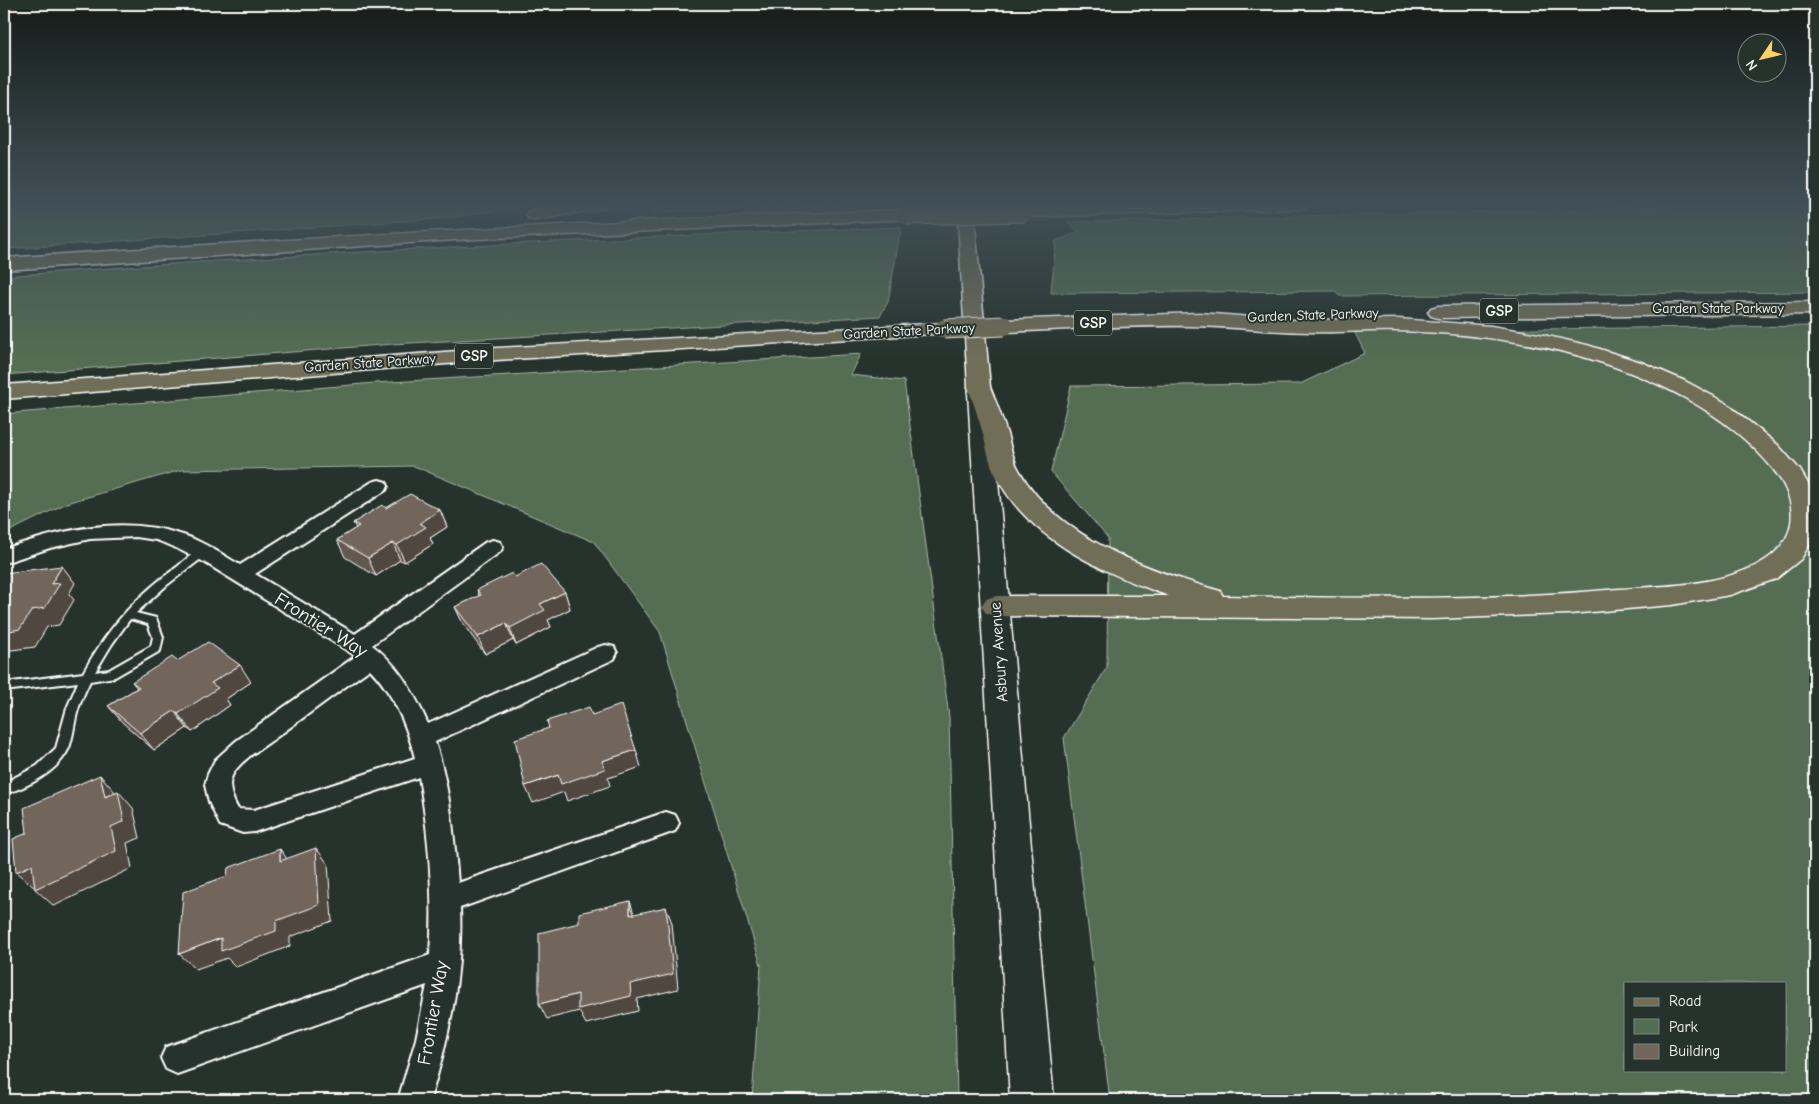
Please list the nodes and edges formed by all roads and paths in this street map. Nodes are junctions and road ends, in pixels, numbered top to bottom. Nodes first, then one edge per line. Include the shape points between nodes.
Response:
1 (130, 256) edge
2 (969, 256) edge
3 (4, 264) edge
4 (1815, 308) edge
5 (1182, 319) junction
6 (979, 387) junction
7 (4, 392) edge
8 (379, 486) dead end
9 (493, 546) dead end
10 (202, 553) junction
11 (4, 556) edge
12 (239, 575) junction
13 (996, 606) junction
14 (1253, 607) junction
15 (128, 615) junction
16 (364, 650) junction
17 (606, 653) dead end
18 (87, 676) junction
19 (4, 687) edge
20 (423, 738) junction
21 (430, 763) junction
22 (4, 789) edge
23 (666, 823) dead end
24 (444, 901) junction
25 (443, 965) junction
26 (177, 1058) dead end
27 (414, 1100) edge
28 (1032, 1100) edge

1 - 3 main road
2 - 6 main road, Asbury Avenue
4 - 5 main road, Garden State Parkway / GSP
5 - 7 main road, Garden State Parkway / GSP, bridge via 506,354
5 - 14 main road via 1304,326 1448,328 1514,336 1584,351 1668,382 1734,419 1781,463 1804,502 1805,530 1792,552 1767,572 1728,586 1645,597 1523,606 1392,609
6 - 13 main road, Asbury Avenue
6 - 14 main road via 1012,482 1030,504 1062,533 1102,557 1156,582
8 - 12 street
9 - 16 street
10 - 11 street, Frontier Way via 178,540 116,531 55,540
10 - 12 street, Frontier Way
10 - 15 lane via 148,593
12 - 16 street, Frontier Way
13 - 14 main road
13 - 28 main road, Asbury Avenue
15 - 18 lane
15 - 18 lane via 152,621 158,636 156,648 111,674
16 - 20 street, Frontier Way via 385,670
16 - 21 street via 224,767 219,776 219,794 229,818 254,821
17 - 20 street
18 - 19 lane
18 - 22 lane via 72,708 61,750 49,764
20 - 21 street, Frontier Way
21 - 24 street, Frontier Way via 438,813
23 - 24 street
24 - 25 street, Frontier Way
25 - 26 street
25 - 27 street, Frontier Way via 436,1018

